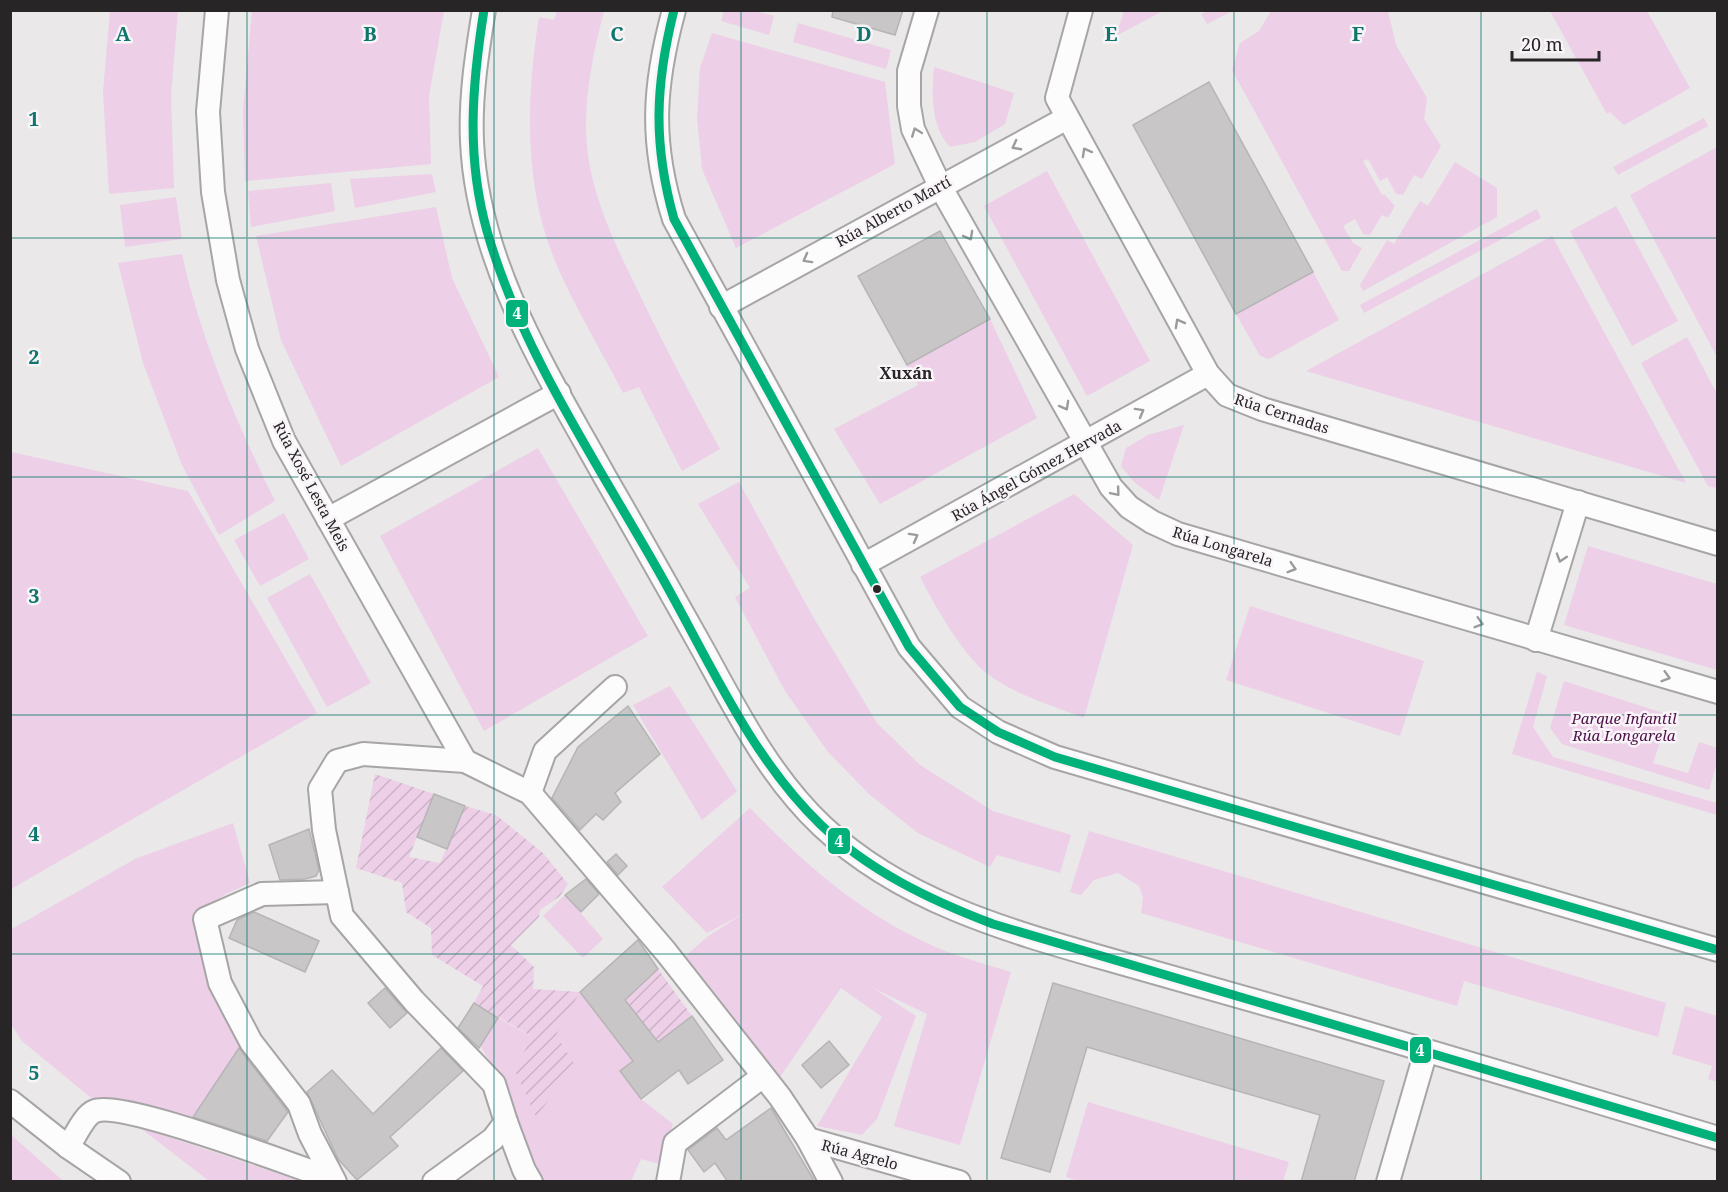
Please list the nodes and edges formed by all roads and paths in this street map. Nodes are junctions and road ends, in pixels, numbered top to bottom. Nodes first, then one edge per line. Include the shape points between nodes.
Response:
1 (217, 10) edge
2 (484, 10) edge
3 (674, 10) edge
4 (927, 10) edge
5 (1082, 10) edge
6 (1067, 118) junction
7 (940, 186) junction
8 (721, 307) junction
9 (1208, 374) junction
10 (559, 393) junction
11 (1085, 442) junction
12 (1578, 502) junction
13 (328, 519) junction
14 (1718, 544) edge
15 (863, 565) junction
16 (1536, 640) junction
17 (615, 687) dead end
18 (1718, 692) edge
19 (465, 761) junction
20 (530, 793) junction
21 (337, 892) junction
22 (1718, 950) edge
23 (1426, 1051) junction
24 (763, 1076) junction
25 (10, 1101) edge
26 (506, 1122) junction
27 (1718, 1138) edge
28 (808, 1139) junction
29 (68, 1147) junction
30 (913, 1168) junction
31 (119, 1182) edge
32 (328, 1182) edge
33 (335, 1182) edge
34 (434, 1182) edge
35 (531, 1182) edge
36 (668, 1182) edge
37 (831, 1182) edge
38 (889, 1182) edge
39 (959, 1182) edge
40 (1388, 1182) edge

1 - 13 street, Rúa Xosé Lesta Meis via 208,112 213,192 228,280 247,349 284,441
2 - 10 street via 475,66 472,140 478,189 506,288
3 - 8 street via 656,95 661,178 674,219
7 -> 4 street, Rúa Longarela via 913,129 909,106 909,71
5 - 6 street, Rúa Cernadas via 1057,98
6 -> 7 street, Rúa Alberto Martí
9 -> 6 street, Rúa Cernadas
7 -> 8 street, Rúa Alberto Martí
7 -> 11 street, Rúa Longarela
8 - 15 street
11 -> 9 street, Rúa Ángel Gómez Hervada
9 - 12 street, Rúa Cernadas via 1227,395 1262,408
10 - 13 street
10 - 23 street via 735,712 799,802 859,858 936,902 1012,930
15 -> 11 street, Rúa Ángel Gómez Hervada
11 -> 16 street, Rúa Longarela via 1111,487 1129,507 1178,534
12 - 14 street, Rúa Cernadas
12 -> 16 street
13 - 19 street, Rúa Xosé Lesta Meis
15 - 22 street via 909,647 934,679 960,706 1021,744 1099,771
16 -> 18 street, Rúa Longarela
17 - 20 street via 545,751
19 - 20 street
19 - 21 street via 363,754 337,761 320,789
20 - 24 street via 666,952
21 - 26 street via 342,916 414,1002 494,1084
21 - 33 street via 262,894 206,919 220,983 251,1042 299,1104
23 - 27 street
23 - 40 street
24 - 28 street
24 - 36 street via 675,1143
25 - 29 street
26 - 34 street via 493,1139
26 - 35 street
28 - 30 street, Rúa Agrelo
28 - 37 street
29 - 31 street
29 - 32 street via 92,1112 104,1108 224,1141 316,1173
30 - 38 street, Rúa Agrelo
30 - 39 street, Rúa Agrelo

